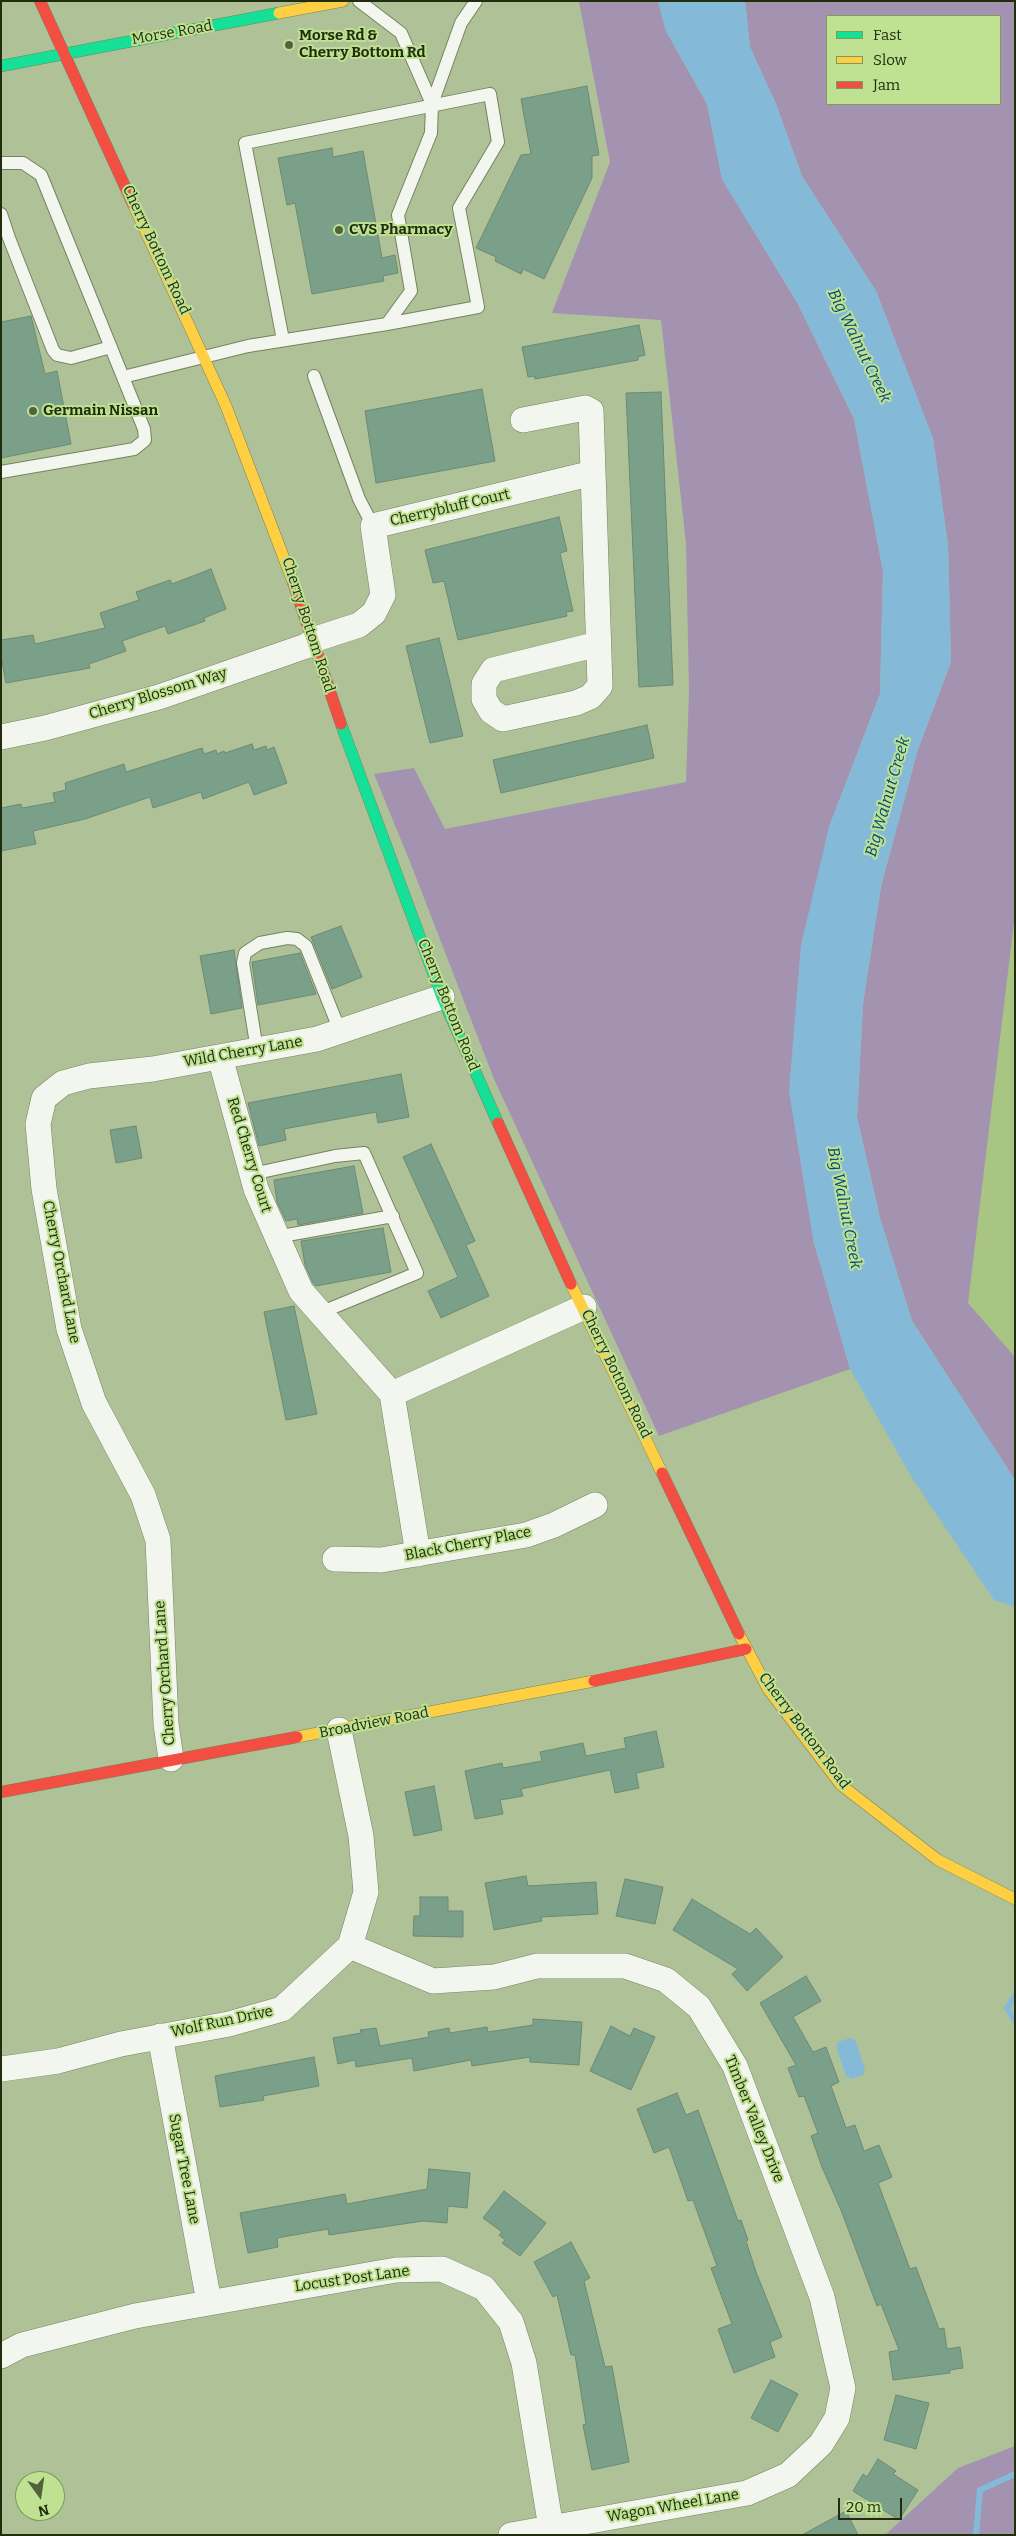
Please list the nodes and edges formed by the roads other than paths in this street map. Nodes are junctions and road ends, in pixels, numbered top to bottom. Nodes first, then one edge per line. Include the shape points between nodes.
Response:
1 (40, 1) edge
2 (343, 1) edge
3 (359, 1) edge
4 (476, 1) edge
5 (63, 54) junction
6 (1, 66) edge
7 (432, 104) junction
8 (1, 163) edge
9 (1, 214) edge
10 (5, 239) edge
11 (387, 324) junction
12 (283, 340) junction
13 (111, 347) junction
14 (204, 356) junction
15 (314, 376) dead end
16 (124, 377) junction
17 (523, 420) dead end
18 (1, 472) edge
19 (593, 474) junction
20 (373, 526) junction
21 (312, 641) junction
22 (598, 644) junction
23 (1, 736) edge
24 (442, 997) junction
25 (340, 1031) junction
26 (257, 1050) junction
27 (220, 1057) junction
28 (44, 1098) joint
29 (252, 1174) junction
30 (393, 1216) junction
31 (276, 1237) junction
32 (584, 1307) junction
33 (322, 1312) junction
34 (392, 1394) junction
35 (595, 1505) dead end
36 (418, 1554) junction
37 (335, 1559) dead end
38 (746, 1649) junction
39 (339, 1730) junction
40 (171, 1760) junction
41 (1, 1792) edge
42 (1015, 1899) edge
43 (350, 1946) junction
44 (160, 2036) junction
45 (1, 2069) edge
46 (209, 2302) junction
47 (1, 2356) edge
48 (821, 2444) joint
49 (551, 2528) junction
50 (511, 2535) edge

1 - 5 main road, Cherry Bottom Road
2 - 5 main road, Morse Road
3 - 7 lane via 400,33
4 - 7 lane via 462,23
5 - 6 main road, Morse Road
5 - 14 main road, Cherry Bottom Road
7 - 11 lane via 431,133 398,214 412,291
7 - 11 lane via 490,94 498,142 459,208 478,307
7 - 12 lane via 245,143
8 - 13 lane via 23,163 41,176
9 - 10 lane
10 - 13 lane via 52,350 71,358
11 - 12 lane
12 - 14 lane
13 - 16 lane
14 - 16 lane
14 - 21 main road, Cherry Bottom Road via 280,543
15 - 20 lane via 359,499
16 - 18 lane via 144,429 145,440 134,449
17 - 19 street via 586,408 591,411
19 - 20 street, Cherrybluff Court
19 - 22 street
20 - 21 street, Cherrybluff Court via 383,595 374,613 359,624
21 - 23 street, Cherry Blossom Way via 306,646 159,697 46,728
21 - 24 main road, Cherry Bottom Road
22 - 22 street via 600,686 590,697 503,719 491,712 484,699 484,684 494,670
24 - 25 street, Wild Cherry Lane
24 - 32 main road, Cherry Bottom Road via 537,1212
25 - 26 street, Wild Cherry Lane via 317,1039
25 - 26 lane via 306,946 297,939 287,938 260,943 245,953 243,963
26 - 27 street, Wild Cherry Lane
27 - 28 street, Wild Cherry Lane via 89,1076 63,1083
27 - 29 street, Red Cherry Court
28 - 40 street, Cherry Orchard Lane via 38,1124 44,1189 69,1329 94,1403 143,1495 158,1540 165,1714
29 - 30 lane via 364,1153
29 - 31 street, Red Cherry Court
30 - 31 lane
30 - 33 lane via 417,1273
31 - 33 street, Red Cherry Court via 301,1291
32 - 34 street
32 - 38 main road, Cherry Bottom Road
33 - 34 street, Red Cherry Court
34 - 36 street
35 - 36 street, Black Cherry Place via 526,1535
36 - 37 street, Black Cherry Place via 381,1560
38 - 39 main road, Broadview Road
38 - 42 main road, Cherry Bottom Road via 768,1689 841,1785 938,1860
39 - 40 main road, Broadview Road
39 - 43 street via 361,1836 366,1892
40 - 41 main road, Broadview Road
43 - 44 street, Wolf Run Drive via 282,2009 229,2024
43 - 48 street, Timber Valley Drive via 433,1981 494,1977 537,1966 626,1966 666,1980 699,2007 735,2066 822,2297 843,2388 837,2418
44 - 45 street, Wolf Run Drive via 58,2061
44 - 46 street, Sugar Tree Lane
46 - 47 street, Locust Post Lane via 135,2316 40,2340
46 - 49 street, Locust Post Lane via 396,2270 442,2269 484,2288 512,2322 524,2363
48 - 49 street, Wagon Wheel Lane via 788,2475 747,2493
49 - 50 street, Wagon Wheel Lane

